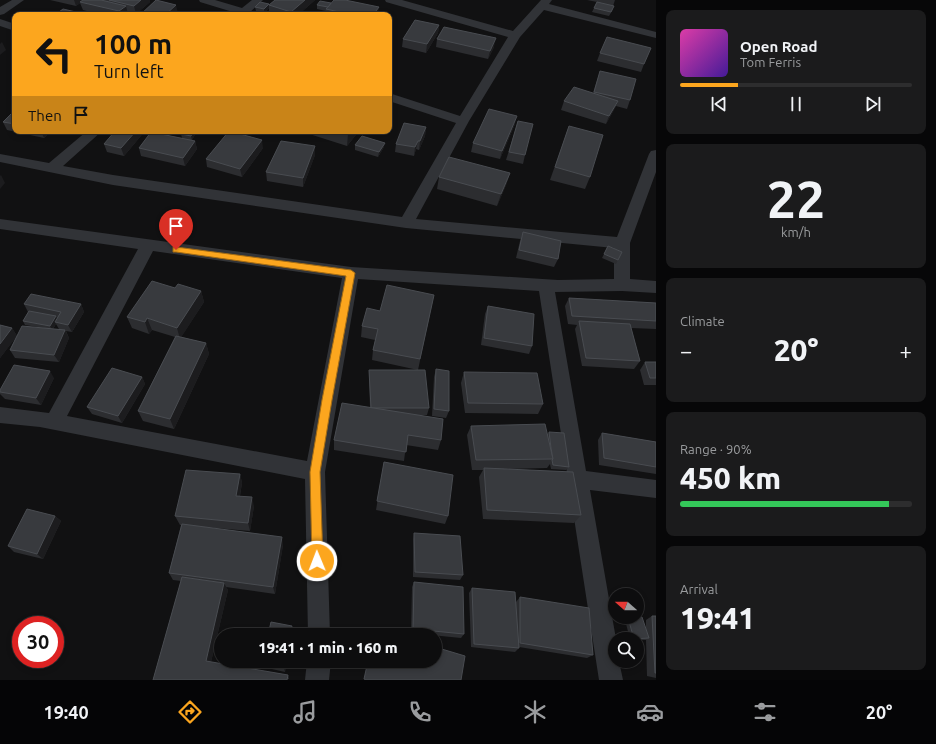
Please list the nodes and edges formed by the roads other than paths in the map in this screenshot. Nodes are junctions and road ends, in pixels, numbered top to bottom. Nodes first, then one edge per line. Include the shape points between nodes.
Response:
1 (19, 0) edge
2 (204, 0) edge
3 (258, 0) edge
4 (390, 0) edge
5 (545, 3) edge
6 (0, 12) edge
7 (239, 12) edge
8 (243, 12) edge
9 (0, 22) edge
10 (12, 27) edge
11 (515, 35) junction
12 (656, 35) edge
13 (392, 98) edge
14 (463, 121) junction
15 (92, 134) edge
16 (656, 154) edge
17 (0, 158) edge
18 (52, 168) junction
19 (406, 223) junction
20 (0, 224) edge
21 (622, 243) junction
22 (148, 245) junction
23 (351, 273) junction
24 (546, 285) junction
25 (622, 285) junction
26 (656, 287) edge
27 (0, 415) edge
28 (54, 422) junction
29 (315, 472) junction
30 (577, 480) junction
31 (656, 489) edge
32 (319, 628) edge
33 (318, 668) edge
34 (317, 680) edge
35 (611, 680) edge

1 - 6 street
2 - 7 street
3 - 8 street
4 - 11 street
5 - 11 street
5 - 12 street
9 - 10 street
11 - 14 street
13 - 14 street
14 - 19 street
15 - 18 street
16 - 21 street
17 - 18 street
18 - 19 street via 113,180
19 - 21 street
20 - 22 street
21 - 25 street
22 - 23 street
22 - 28 street
23 - 24 street
23 - 29 street
24 - 25 street
24 - 30 street
25 - 26 street
27 - 28 street
28 - 29 street
29 - 32 street
30 - 31 street
30 - 35 street
33 - 34 street

